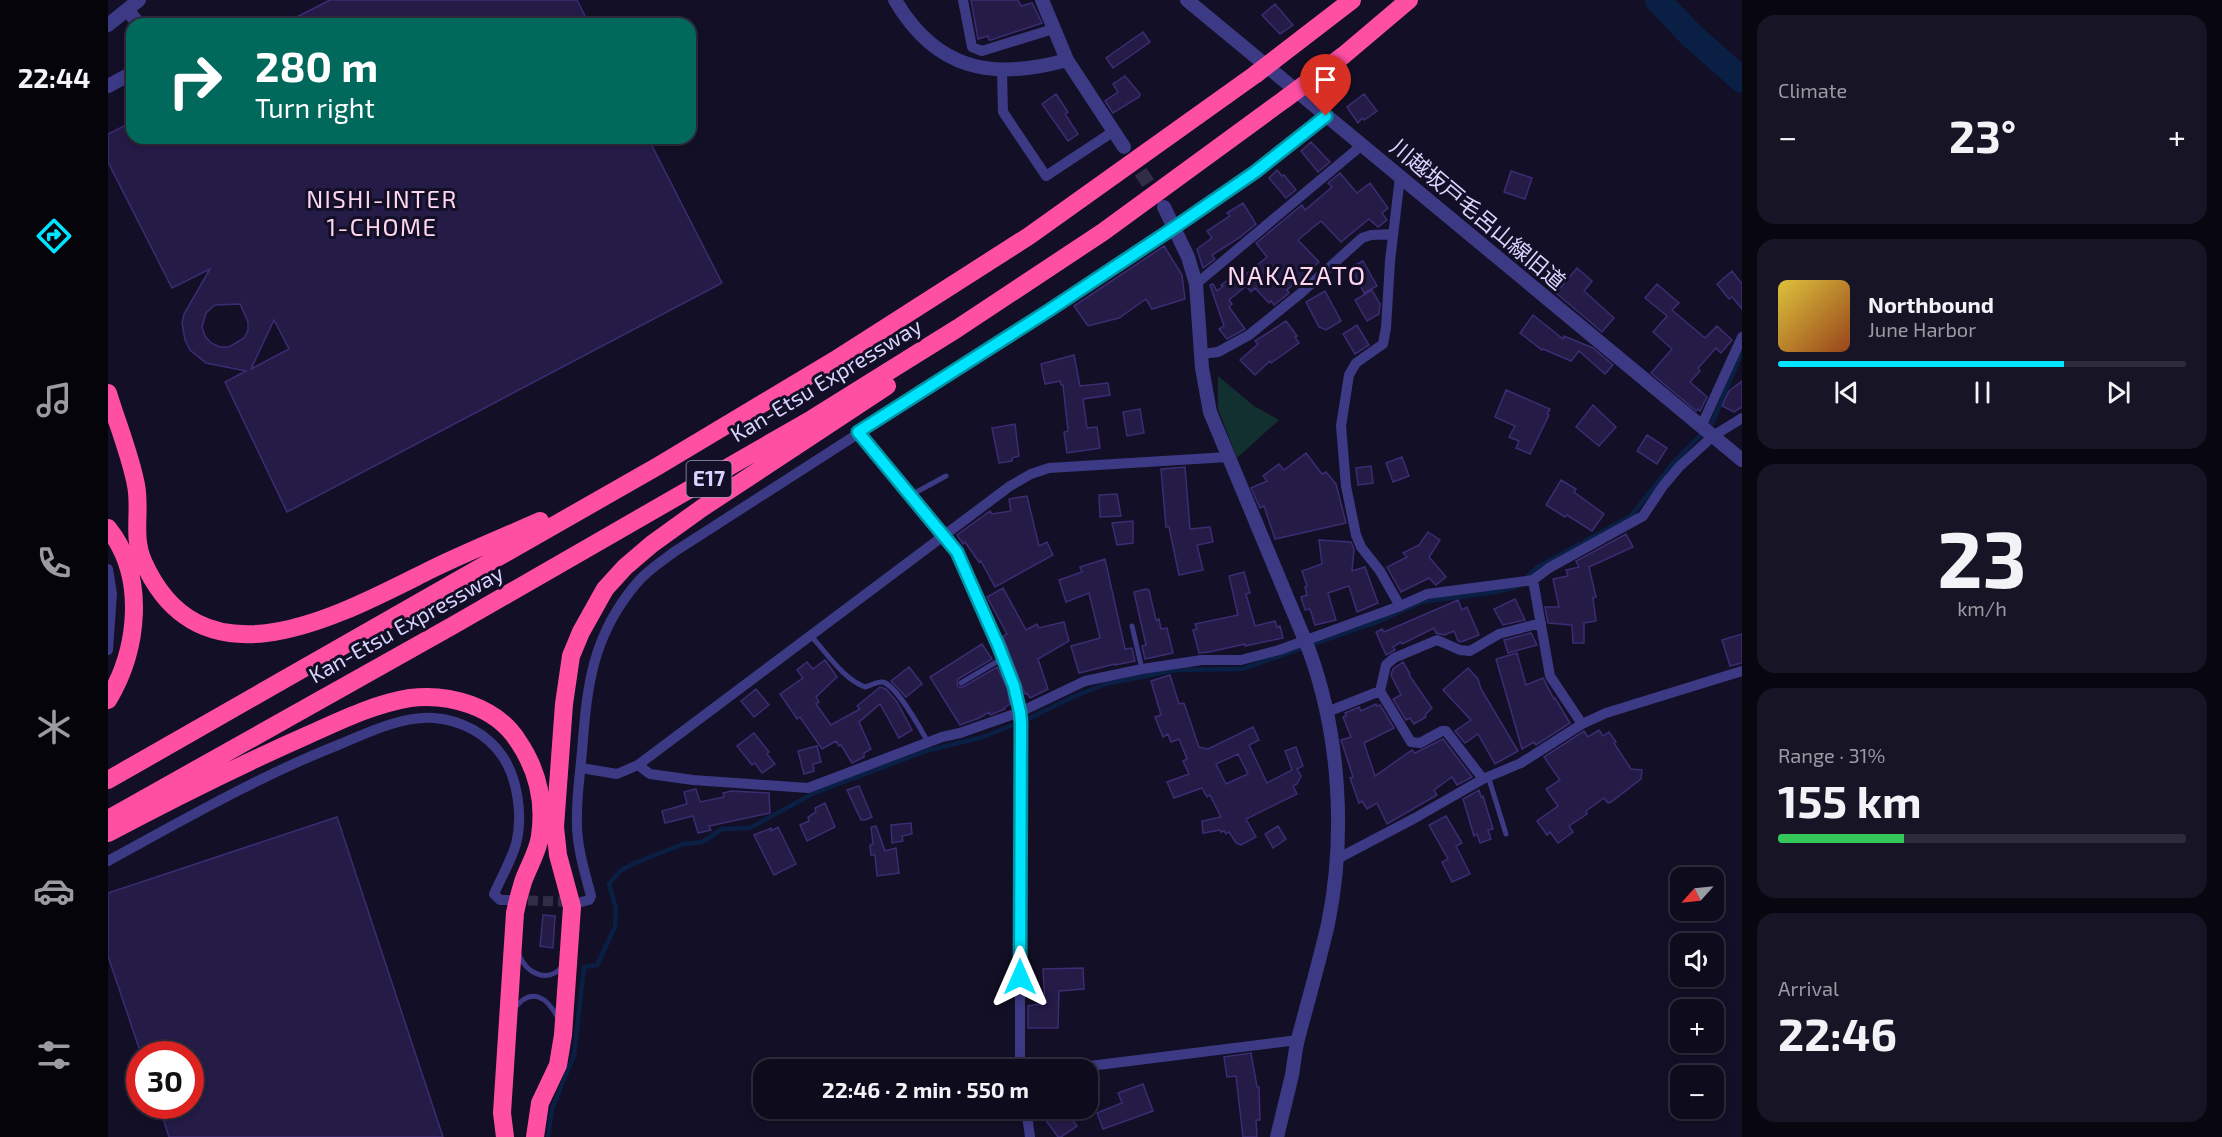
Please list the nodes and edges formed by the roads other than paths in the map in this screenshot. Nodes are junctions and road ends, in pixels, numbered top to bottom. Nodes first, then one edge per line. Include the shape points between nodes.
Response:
1 (139, 0) edge
2 (895, 0) edge
3 (963, 0) edge
4 (1042, 0) edge
5 (1187, 0) edge
6 (1352, 0) edge
7 (1409, 0) edge
8 (127, 10) junction
9 (134, 18) edge
10 (108, 25) edge
11 (1053, 29) junction
12 (1067, 60) junction
13 (1002, 71) junction
14 (126, 76) edge
15 (108, 86) edge
16 (1326, 116) junction
17 (1114, 131) junction
18 (1362, 145) junction
19 (1124, 147) tunnel mouth
20 (1400, 177) junction
21 (1164, 207) tunnel mouth
22 (1175, 227) junction
23 (1393, 234) junction
24 (1196, 284) junction
25 (958, 328) junction
26 (1742, 337) edge
27 (1202, 354) junction
28 (108, 393) edge
29 (1742, 418) edge
30 (1707, 431) junction
31 (858, 432) junction
32 (1228, 457) junction
33 (1742, 460) edge
34 (658, 466) junction
35 (946, 476) dead end
36 (910, 495) junction
37 (108, 528) edge
38 (944, 536) junction
39 (108, 569) edge
40 (1527, 581) junction
41 (1400, 606) junction
42 (1541, 623) junction
43 (1132, 626) dead end
44 (811, 636) junction
45 (1306, 643) junction
46 (108, 650) edge
47 (1003, 658) junction
48 (1142, 669) junction
49 (1742, 672) edge
50 (961, 683) dead end
51 (1380, 691) junction
52 (108, 700) edge
53 (1327, 712) junction
54 (1020, 717) junction
55 (1582, 724) junction
56 (928, 742) junction
57 (638, 765) junction
58 (581, 768) junction
59 (1486, 778) junction
60 (108, 780) edge
61 (108, 819) edge
62 (108, 833) edge
63 (1506, 834) dead end
64 (1336, 859) junction
65 (108, 861) edge
66 (509, 900) dead end
67 (581, 902) dead end
68 (513, 939) junction
69 (570, 954) junction
70 (509, 1015) junction
71 (563, 1035) junction
72 (1298, 1040) junction
73 (1020, 1059) edge
74 (1098, 1065) edge
75 (1028, 1119) edge
76 (505, 1137) edge
77 (535, 1137) edge
78 (1030, 1137) edge
79 (1277, 1137) edge

1 - 8 street
2 - 13 street via 908,23 948,57
3 - 11 street via 972,47 982,51
4 - 11 street
5 - 16 street, 川越坂戸毛呂山線旧道
6 - 34 highway, Kan-Etsu Expressway / E17, bridge via 1116,176 952,287
7 - 25 highway, Kan-Etsu Expressway / E17, bridge via 1344,55 1103,232
8 - 9 street
8 - 10 street
11 - 12 street
12 - 13 street via 1041,68
12 - 17 street
13 - 17 street via 1003,112 1046,176
14 - 15 street
16 - 18 street, 川越坂戸毛呂山線旧道
16 - 22 street via 1255,172
17 - 19 street
18 - 20 street, 川越坂戸毛呂山線旧道
18 - 24 street
20 - 23 street
20 - 30 street, 川越坂戸毛呂山線旧道
21 - 22 street
22 - 24 street
22 - 31 street
23 - 27 street via 1362,238 1248,335 1218,352
23 - 41 street via 1383,344 1356,363 1349,375 1341,426 1346,486 1356,535
24 - 27 street
25 - 61 highway, Kan-Etsu Expressway / E17 via 792,431
25 - 69 highway via 935,351 869,398 651,544 605,589 591,611 572,656 567,680 555,827 572,908
26 - 30 street
27 - 32 street via 1210,412
28 - 34 highway via 118,436 137,487 137,544 154,582 191,620 234,635 263,634 309,624
29 - 30 street
30 - 33 street, 川越坂戸毛呂山線旧道
30 - 40 street via 1643,516
31 - 36 street
31 - 58 street via 674,552 636,584 613,616 595,658 586,701
32 - 38 street via 1049,468 1010,486
32 - 45 street
34 - 60 highway, Kan-Etsu Expressway / E17
35 - 36 lane
36 - 38 street
37 - 52 highway via 126,559 134,619 124,666
38 - 44 street
38 - 47 street via 963,564
39 - 46 street via 112,594
40 - 41 street via 1427,594
40 - 42 street
41 - 45 street
42 - 51 street via 1499,634 1470,651 1437,640 1394,658 1386,664
42 - 55 street via 1550,676
43 - 48 lane
44 - 56 lane via 857,684 865,687 879,681 885,683 909,708
44 - 57 street
45 - 48 street via 1241,660 1202,660
45 - 53 street
47 - 50 lane
47 - 54 street
48 - 54 street via 1085,681
49 - 55 street via 1606,713
51 - 53 street
51 - 59 street via 1411,742 1420,743 1446,731
53 - 64 street via 1339,819
54 - 56 street
54 - 73 street
55 - 59 street via 1521,763
56 - 57 street via 808,788 693,780 650,774
57 - 58 street via 617,774
58 - 67 street via 577,824 591,896
59 - 63 lane
59 - 64 street
62 - 68 highway via 207,781 378,705 411,698 451,699 484,710 501,722 515,735 536,777 541,797 540,836 519,897
64 - 72 street via 1328,922
65 - 66 street via 302,759 376,729 432,718 465,725 482,735 497,748 509,767 518,805 516,844 494,894 500,900
68 - 69 lane via 520,959 536,975 552,975
68 - 70 highway
69 - 71 highway
70 - 71 lane via 523,999 540,997 553,1009
70 - 76 highway via 502,1113
71 - 77 highway via 558,1065 540,1103
72 - 74 street
72 - 79 street
75 - 78 street

